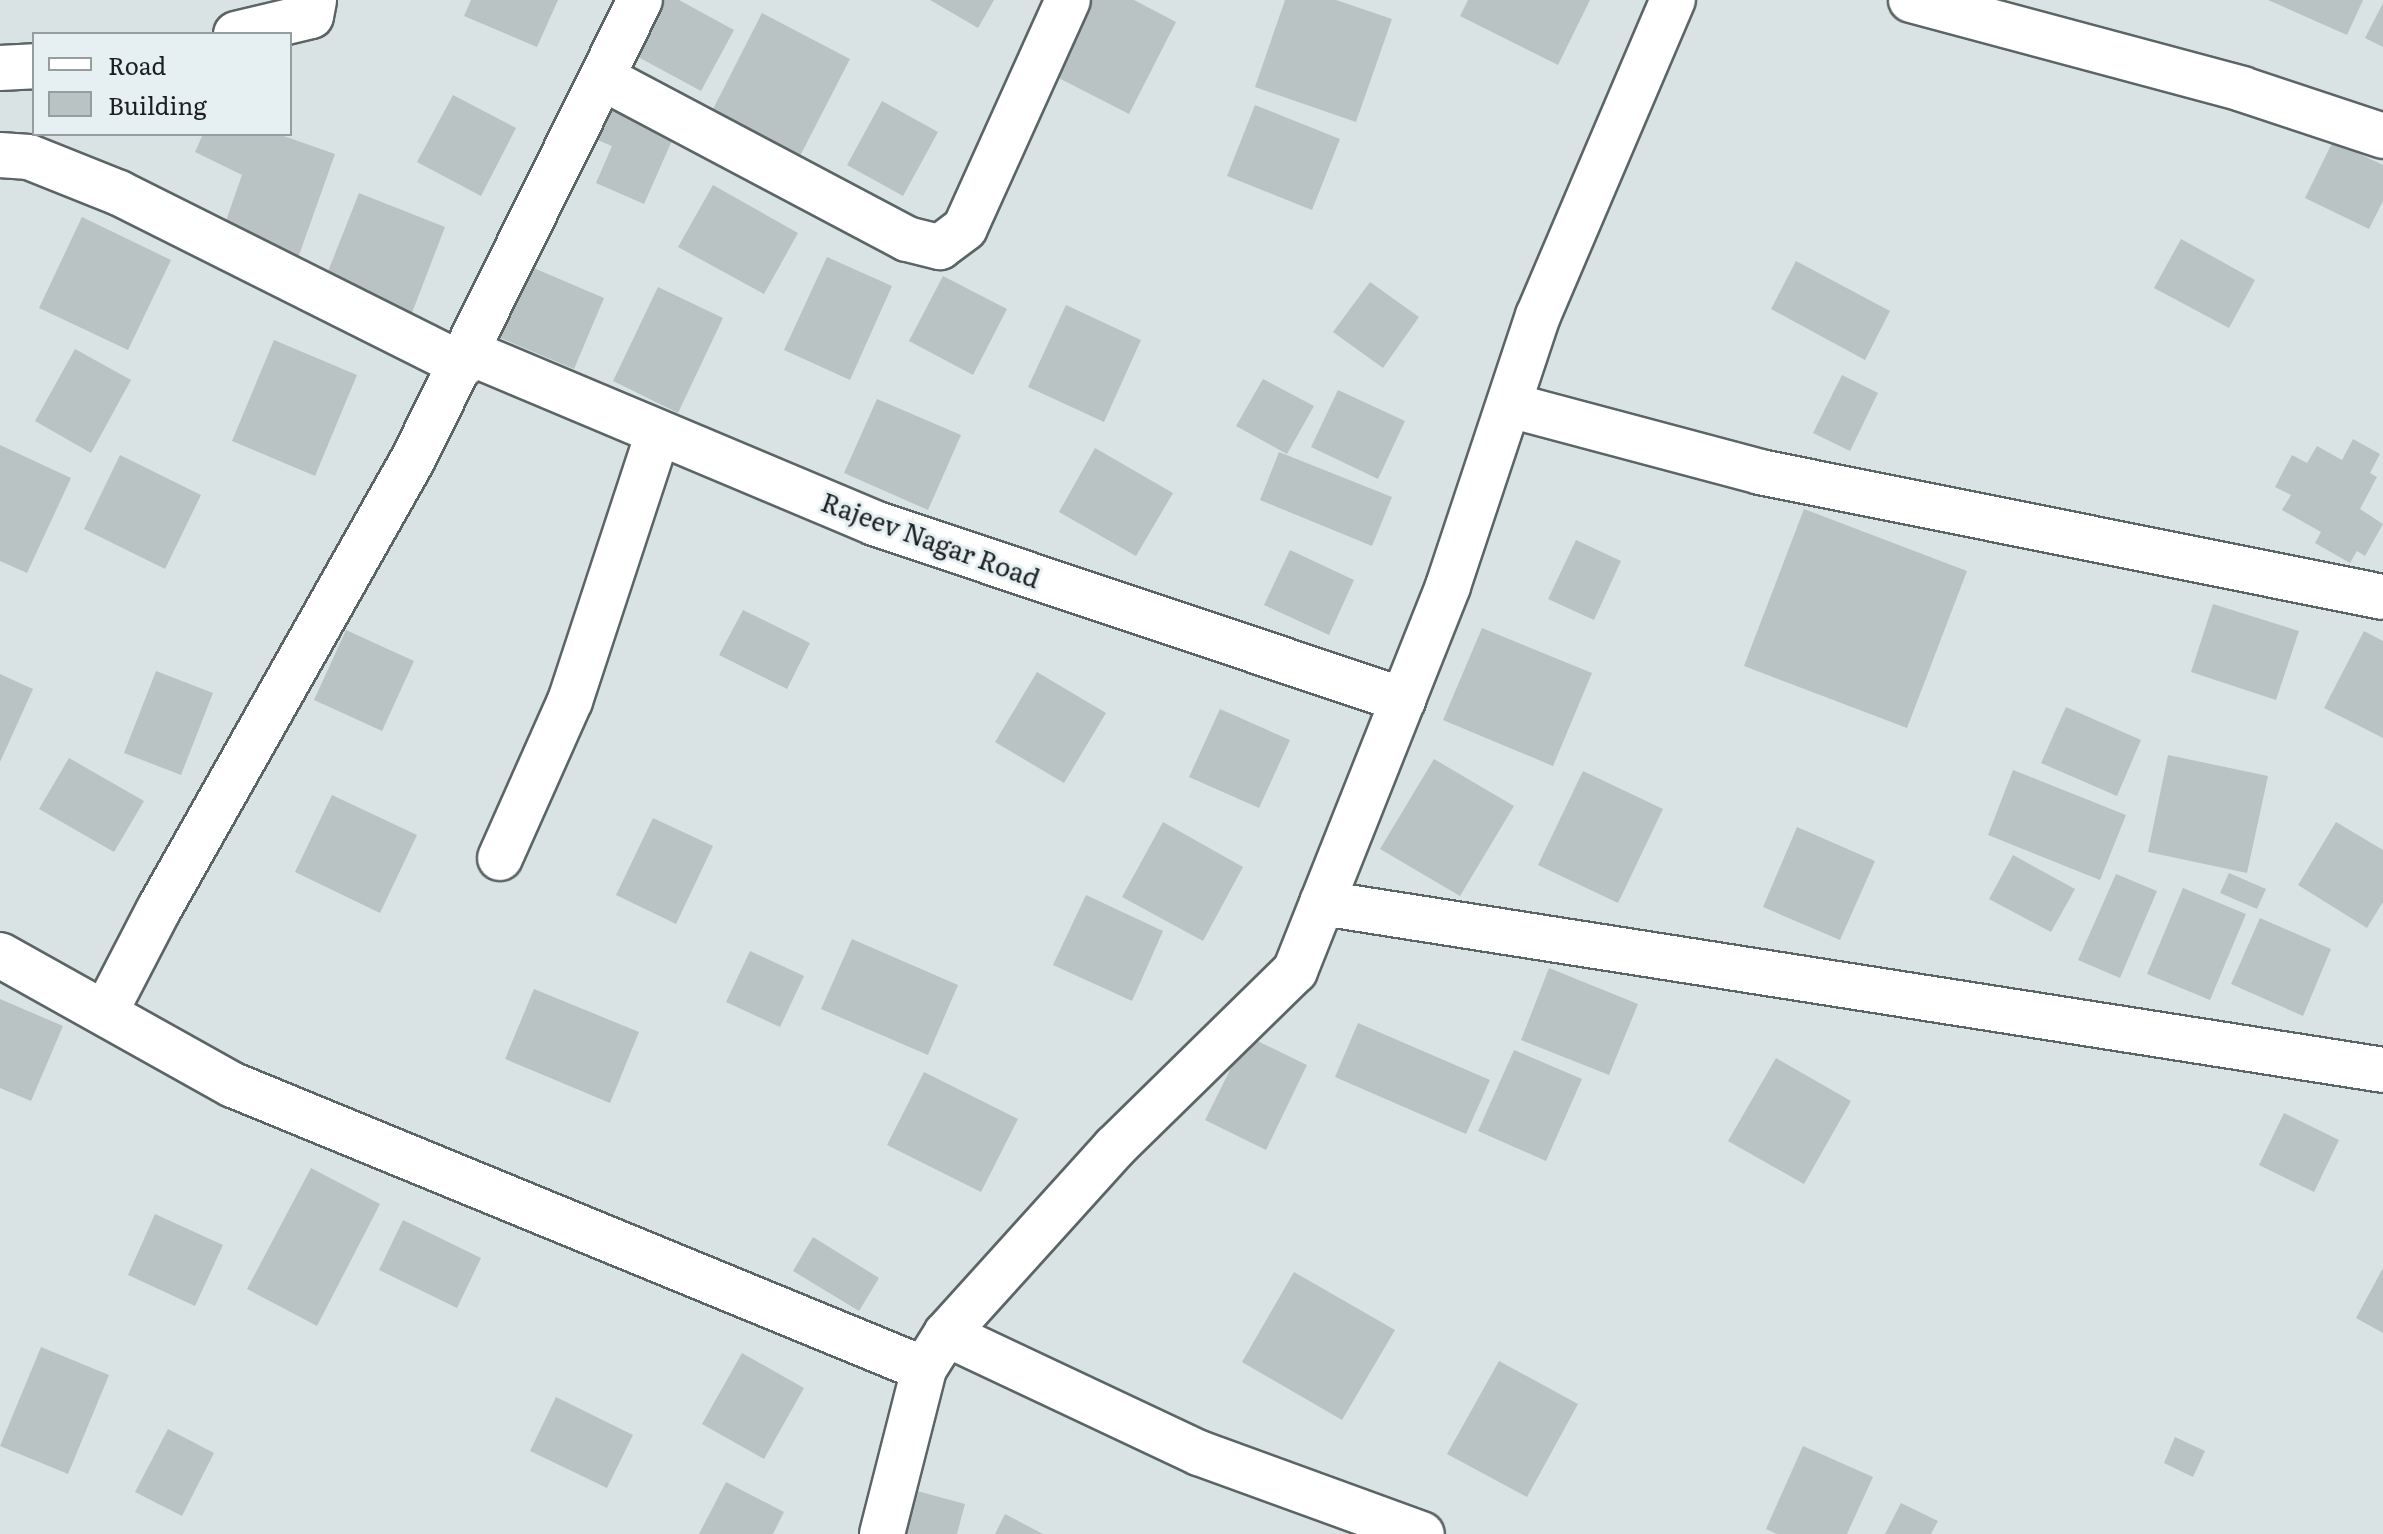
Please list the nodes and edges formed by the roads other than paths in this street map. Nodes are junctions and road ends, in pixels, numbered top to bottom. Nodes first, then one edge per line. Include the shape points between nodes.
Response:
1 (314, 0) edge
2 (640, 0) edge
3 (1068, 0) edge
4 (1673, 0) edge
5 (1911, 0) edge
6 (244, 32) edge
7 (32, 66) edge
8 (0, 68) edge
9 (603, 78) junction
10 (2383, 136) edge
11 (0, 155) edge
12 (465, 358) junction
13 (1509, 405) junction
14 (658, 433) junction
15 (2383, 597) edge
16 (1403, 700) junction
17 (500, 858) dead end
18 (1322, 903) junction
19 (0, 955) edge
20 (105, 1013) junction
21 (2383, 1070) edge
22 (935, 1351) junction
23 (882, 1534) edge
24 (1422, 1534) edge

1 - 6 street via 311,16
2 - 9 street
3 - 9 street via 965,228 940,247 907,239
4 - 13 street via 1538,316
5 - 10 street via 2242,89
7 - 8 street
9 - 12 street
11 - 12 street, Rajeev Nagar Road via 29,157 119,193
12 - 14 street, Rajeev Nagar Road
12 - 20 street
13 - 15 street via 1760,472
13 - 16 street
14 - 16 street, Rajeev Nagar Road via 874,523
14 - 17 street via 570,701
16 - 18 street
18 - 21 street
18 - 22 street via 1295,971 1115,1147
19 - 20 street
20 - 22 street via 233,1085
22 - 23 street
22 - 24 street

